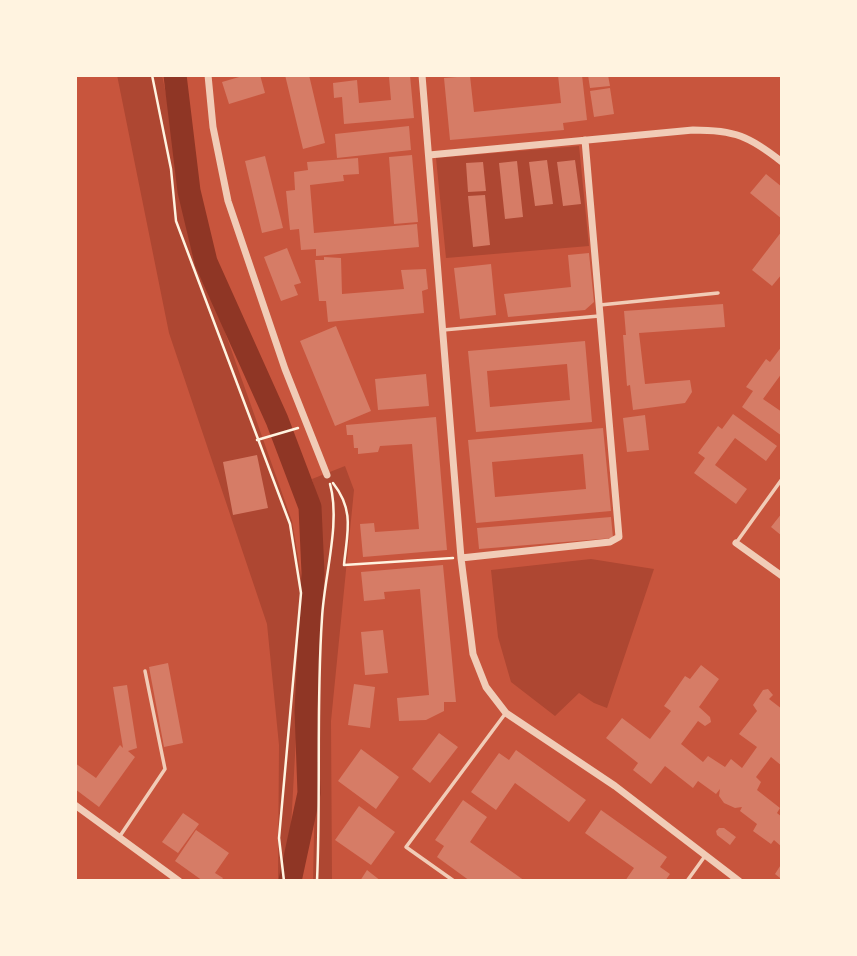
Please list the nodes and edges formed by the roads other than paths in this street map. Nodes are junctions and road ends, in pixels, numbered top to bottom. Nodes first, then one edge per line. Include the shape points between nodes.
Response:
1 (208, 75) edge
2 (422, 75) edge
3 (585, 140) junction
4 (429, 155) junction
5 (782, 162) edge
6 (718, 293) dead end
7 (598, 305) junction
8 (599, 316) junction
9 (443, 330) junction
10 (327, 475) road end
11 (782, 479) edge
12 (736, 543) joint
13 (461, 558) junction
14 (782, 576) edge
15 (145, 671) dead end
16 (506, 713) junction
17 (75, 805) edge
18 (119, 838) junction
19 (705, 856) junction
20 (179, 881) edge
21 (454, 881) edge
22 (687, 881) edge
23 (739, 881) edge

1 - 10 street via 228,201
2 - 4 street
3 - 4 street
3 - 5 street via 721,130 746,136
3 - 7 street
4 - 9 street
6 - 7 lane
7 - 8 street
8 - 9 lane
8 - 13 street via 619,537 610,542
9 - 13 street
11 - 12 lane
12 - 14 street
13 - 16 street via 473,654 486,687
15 - 18 lane via 165,769
16 - 19 street via 615,786
16 - 21 lane via 407,846
17 - 18 street
18 - 20 street
19 - 22 lane
19 - 23 street

